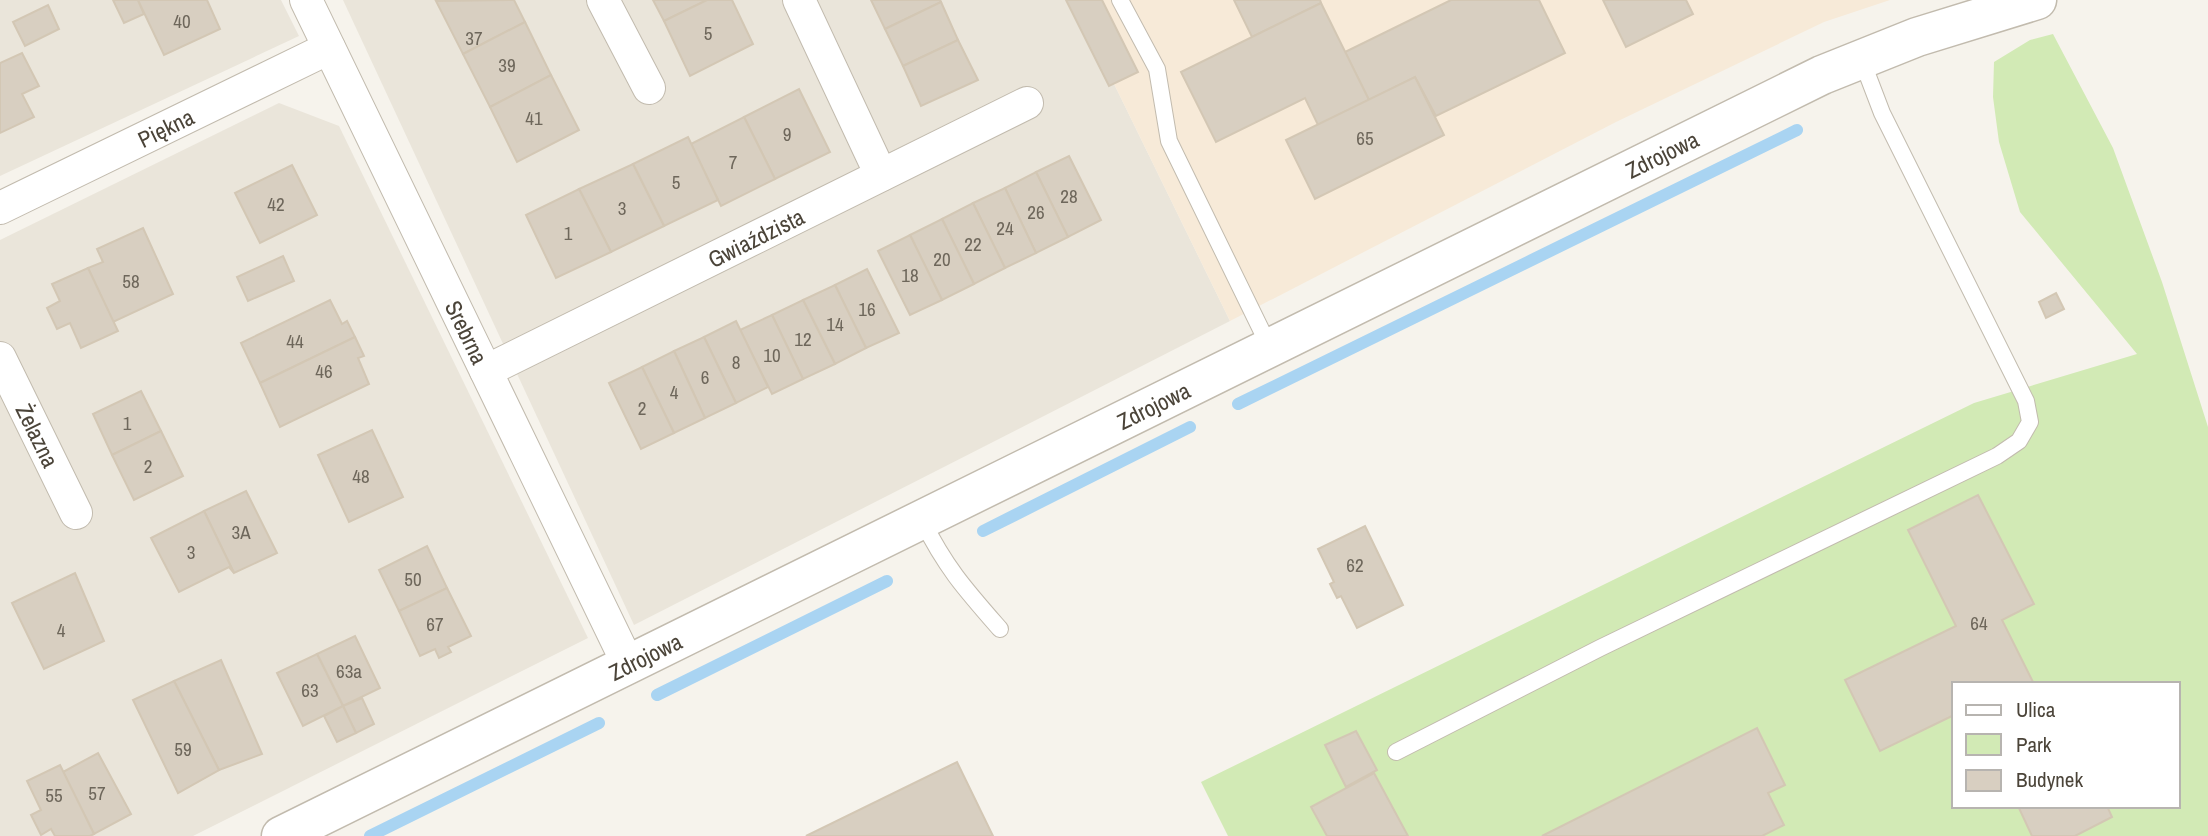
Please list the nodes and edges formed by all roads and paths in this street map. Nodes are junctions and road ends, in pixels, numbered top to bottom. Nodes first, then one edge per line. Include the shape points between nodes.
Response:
1 (306, 0) edge
2 (603, 0) edge
3 (799, 0) edge
4 (1120, 0) edge
5 (2037, 0) edge
6 (329, 48) junction
7 (1861, 58) junction
8 (649, 88) dead end
9 (1027, 103) dead end
10 (881, 175) junction
11 (0, 208) edge
12 (1270, 348) junction
13 (0, 358) edge
14 (486, 371) junction
15 (76, 513) dead end
16 (922, 520) junction
17 (1000, 629) dead end
18 (628, 664) junction
19 (1396, 752) dead end
20 (281, 836) edge

1 - 6 street, Srebrna
2 - 8 street
3 - 10 street
4 - 12 lane via 1157,69 1169,141
5 - 7 street, Zdrojowa
6 - 11 street, Piękna
6 - 14 street, Srebrna
7 - 12 street, Zdrojowa
7 - 19 lane via 1882,113 2026,401 2030,422 2020,441
9 - 10 street, Gwiaździsta
10 - 14 street, Gwiaździsta
12 - 16 street, Zdrojowa
13 - 15 street, Żelazna
14 - 18 street, Srebrna
16 - 17 lane via 959,584
16 - 18 street, Zdrojowa
18 - 20 street, Zdrojowa

